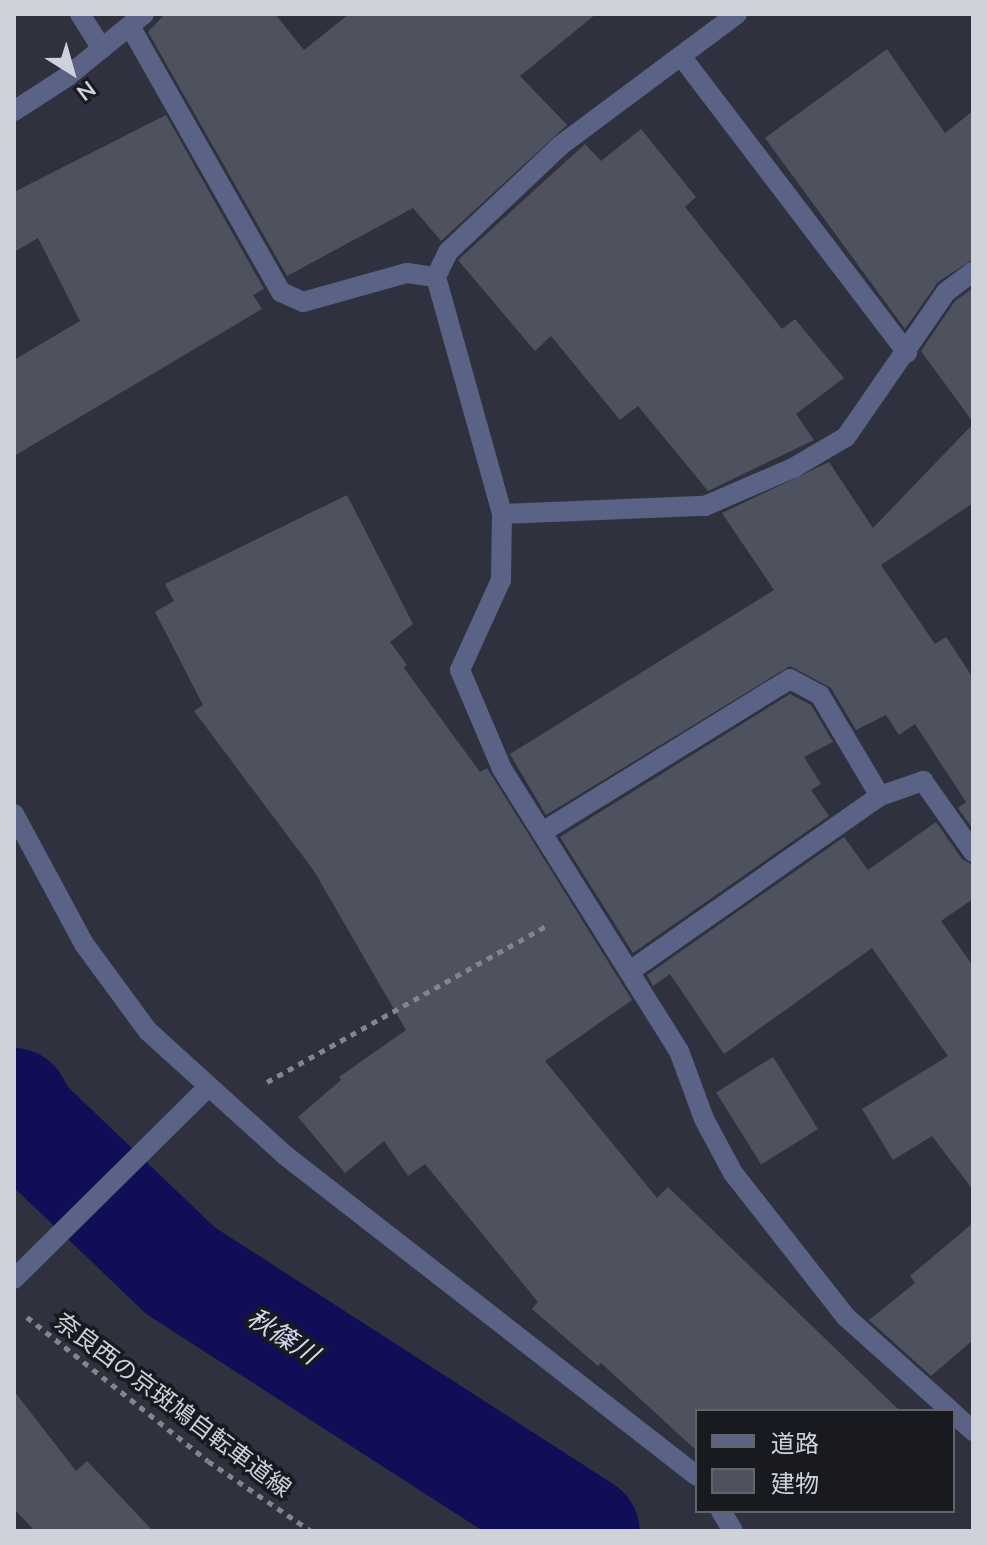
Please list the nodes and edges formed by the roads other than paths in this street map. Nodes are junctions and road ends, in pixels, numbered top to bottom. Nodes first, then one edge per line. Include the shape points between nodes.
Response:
1 (80, 14) edge
2 (737, 14) edge
3 (137, 21) edge
4 (102, 49) junction
5 (681, 56) junction
6 (14, 111) edge
7 (973, 272) edge
8 (436, 277) junction
9 (907, 353) junction
10 (502, 514) junction
11 (880, 796) junction
12 (14, 814) edge
13 (544, 831) junction
14 (973, 852) edge
15 (630, 971) junction
16 (204, 1092) junction
17 (14, 1279) edge
18 (949, 1409) edge
19 (955, 1415) edge
20 (973, 1431) edge
21 (695, 1474) edge
22 (722, 1513) edge
23 (733, 1531) edge

1 - 4 street
2 - 5 street
3 - 4 street
3 - 8 street via 281,292 303,302 407,273
4 - 6 street
5 - 8 street via 560,146 448,252
5 - 9 street
7 - 9 street via 946,292
8 - 10 street
9 - 10 street via 846,437 793,468 705,506
10 - 13 street via 501,580 460,670 502,769
11 - 13 street via 820,695 790,679
11 - 14 street via 923,781
11 - 15 street
12 - 16 street via 84,944 148,1031
13 - 15 street
15 - 18 street via 679,1051 704,1119 733,1173 846,1317
16 - 17 street
16 - 21 street via 226,1104
19 - 20 street
22 - 23 street

